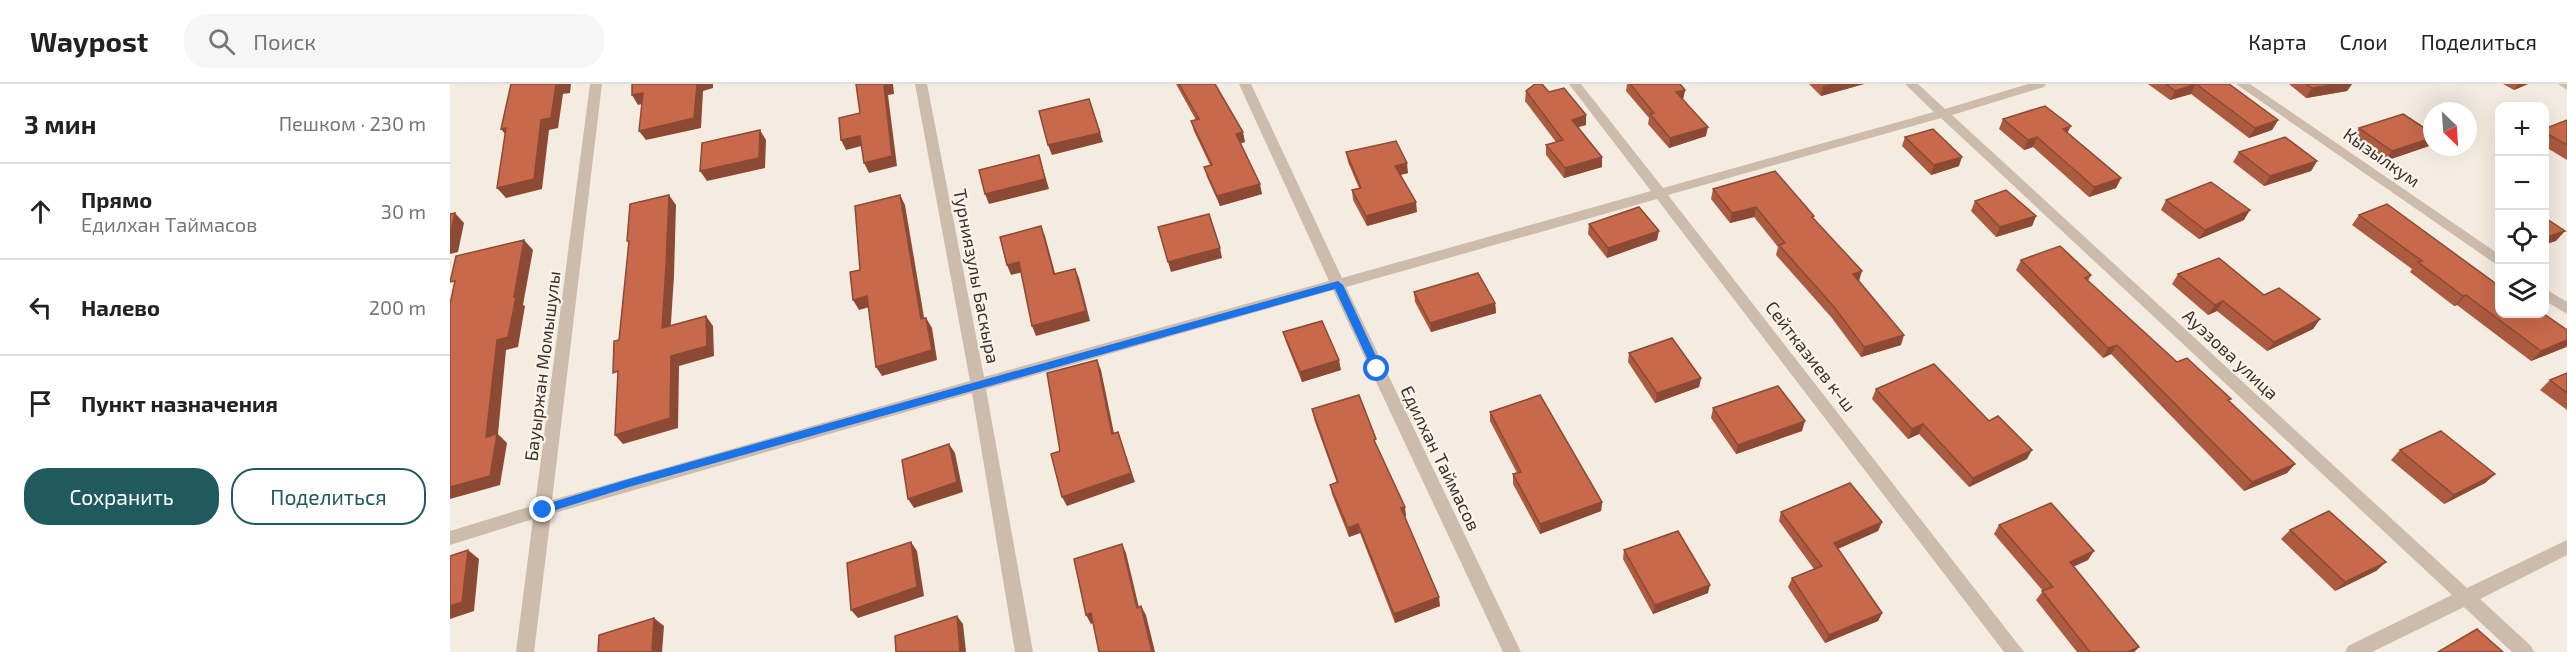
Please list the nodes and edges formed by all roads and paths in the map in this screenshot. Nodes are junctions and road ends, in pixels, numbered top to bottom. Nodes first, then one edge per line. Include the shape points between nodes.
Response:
1 (596, 84) edge
2 (921, 84) edge
3 (1245, 84) edge
4 (1575, 84) edge
5 (1911, 84) edge
6 (2040, 84) edge
7 (2242, 84) edge
8 (1945, 114) junction
9 (1660, 192) junction
10 (2495, 259) edge
11 (1338, 285) junction
12 (2549, 296) edge
13 (2567, 309) edge
14 (978, 386) junction
15 (543, 510) junction
16 (450, 538) edge
17 (2567, 547) edge
18 (2466, 598) junction
19 (525, 652) edge
20 (1024, 652) edge
21 (1512, 652) edge
22 (2015, 652) edge
23 (2354, 652) edge
24 (2525, 652) edge

1 - 15 street, Бауыржан Момышулы
2 - 14 street, Турниязулы Баскыра
3 - 11 street, Едилхан Таймасов
4 - 9 street, Сейтказиев к-ш
5 - 8 street, Ауэзова улица
6 - 8 street
7 - 10 street, Кызылкум
8 - 9 street
8 - 18 street, Ауэзова улица
9 - 11 street
9 - 22 street, Сейтказиев к-ш
11 - 14 street
11 - 21 street, Едилхан Таймасов
12 - 13 street
14 - 15 street
14 - 20 street, Турниязулы Баскыра
15 - 16 street
15 - 19 street, Бауыржан Момышулы
17 - 18 street
18 - 23 street
18 - 24 street, Ауэзова улица

